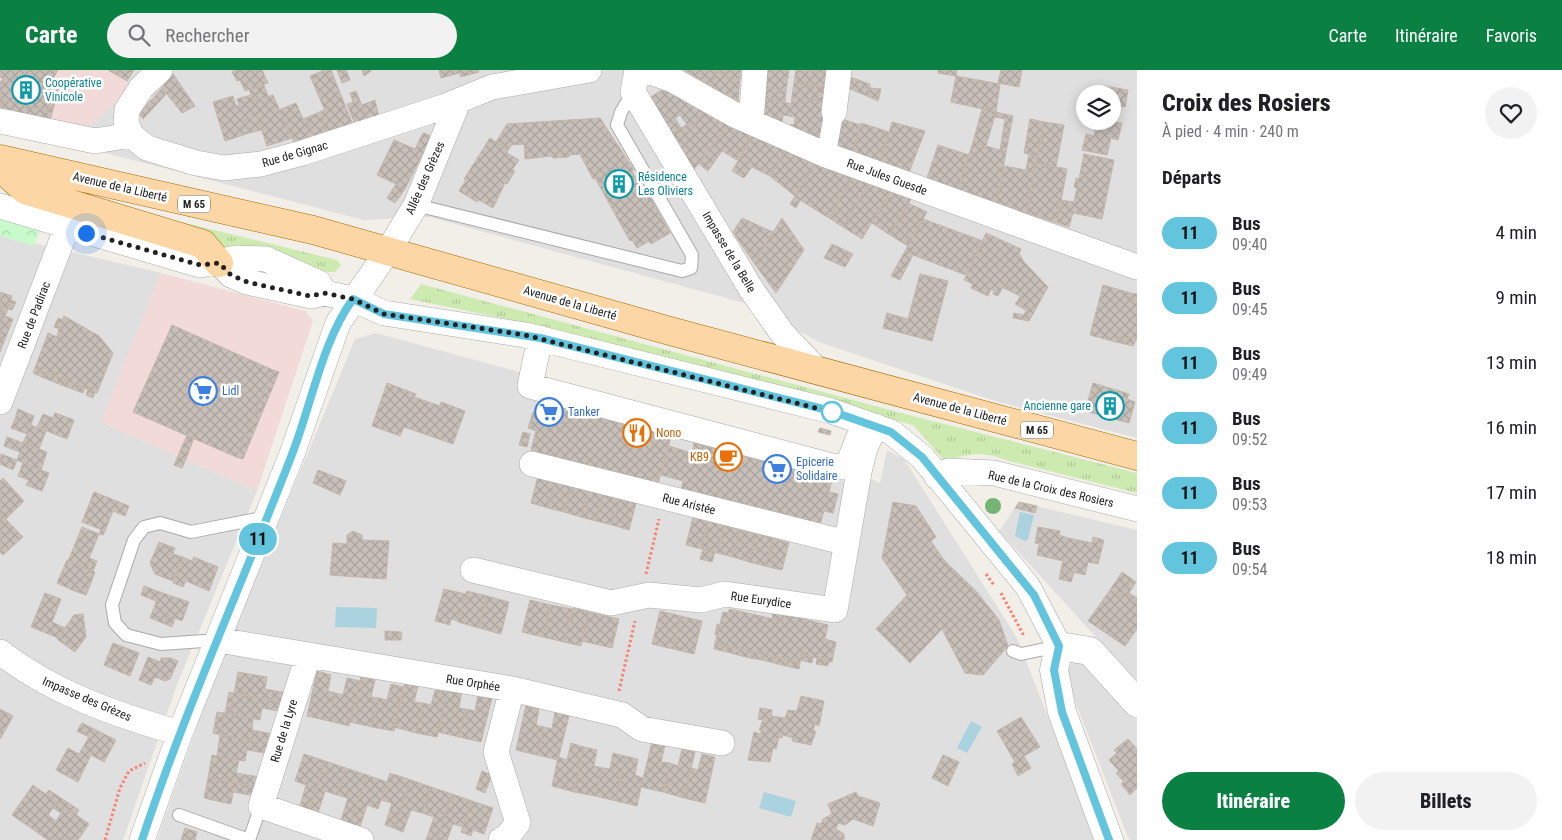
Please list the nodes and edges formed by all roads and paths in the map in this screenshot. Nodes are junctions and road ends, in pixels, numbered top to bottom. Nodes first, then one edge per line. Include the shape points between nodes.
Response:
1 (160, 70) edge
2 (589, 70) edge
3 (645, 70) edge
4 (755, 70) edge
5 (838, 70) edge
6 (635, 81) edge
7 (458, 102) junction
8 (834, 112) joint
9 (0, 121) edge
10 (751, 122) junction
11 (131, 134) junction
12 (826, 155) junction
13 (0, 159) edge
14 (0, 166) edge
15 (416, 204) junction
16 (0, 206) edge
17 (67, 227) junction
18 (388, 251) junction
19 (219, 263) junction
20 (1137, 267) edge
21 (353, 299) junction
22 (540, 338) junction
23 (818, 371) junction
24 (0, 402) edge
25 (868, 424) junction
26 (1137, 456) edge
27 (532, 464) dead end
28 (937, 477) junction
29 (1137, 509) edge
30 (267, 517) junction
31 (847, 543) junction
32 (474, 570) dead end
33 (218, 640) junction
34 (1059, 646) junction
35 (1014, 651) dead end
36 (0, 652) edge
37 (308, 656) junction
38 (512, 689) junction
39 (1137, 703) edge
40 (180, 732) junction
41 (722, 743) dead end
42 (152, 762) dead end
43 (261, 806) junction
44 (179, 816) dead end
45 (357, 839) edge
46 (104, 840) edge
47 (142, 840) edge
48 (249, 840) edge
49 (501, 840) edge
50 (1109, 840) edge

1 - 11 street via 141,88 127,110 126,122
2 - 7 street, Rue de Gignac via 492,88
3 - 10 street, Rue Jules Guesde via 673,80
4 - 10 street
5 - 8 street
6 - 15 lane via 617,125 692,255 688,271
6 - 23 street, Impasse de la Belle via 751,289 782,333
7 - 11 street, Rue de Gignac via 302,153 261,164 224,168 146,148
7 - 15 street, Allée des Grèzes
8 - 12 street
9 - 11 street via 95,141
10 - 12 street, Rue Jules Guesde
12 - 20 street, Rue Jules Guesde
13 - 18 main road, Avenue de la Liberté / M 65 via 313,230
14 - 19 main road via 25,190 203,244
15 - 18 street, Allée des Grèzes
16 - 17 street
17 - 19 street via 200,265
17 - 24 street, Rue de Padirac
18 - 21 street, Allée des Grèzes
18 - 23 main road, Avenue de la Liberté / M 65
19 - 21 street via 231,275 247,282 310,296 324,293
21 - 22 street via 384,314
21 - 30 street, Allée des Grèzes via 338,323
22 - 25 street via 831,411
22 - 25 street via 530,386 836,468 848,465
23 - 26 main road, Avenue de la Liberté / M 65
25 - 28 street via 891,432 922,457
25 - 31 street, Rue Eurydice
27 - 31 street, Rue Aristée
28 - 29 street, Rue de la Croix des Rosiers via 948,471 994,473
28 - 34 street via 1028,587
30 - 33 street, Allée des Grèzes
30 - 33 lane via 192,532 160,523 144,527 134,540 112,604 115,623 126,635 161,644
31 - 32 street, Rue Eurydice via 835,610 725,594 700,600 649,595 611,603
33 - 37 street, Rue Orphée
33 - 40 street, Allée des Grèzes
34 - 35 lane via 1021,654
34 - 39 street via 1090,651
34 - 50 street via 1054,670 1062,712
36 - 40 street, Impasse des Grèzes via 42,681 74,696 117,714
37 - 38 street, Rue Orphée
37 - 43 street, Rue de la Lyre
38 - 41 street, Rue Orphée via 622,715 642,729
38 - 49 street via 496,752 518,822
40 - 47 street, Allée des Grèzes
42 - 46 path via 129,771 120,788
43 - 45 street
43 - 48 lane, Rue de la Lyre
44 - 48 lane, Rue de la Lyre

